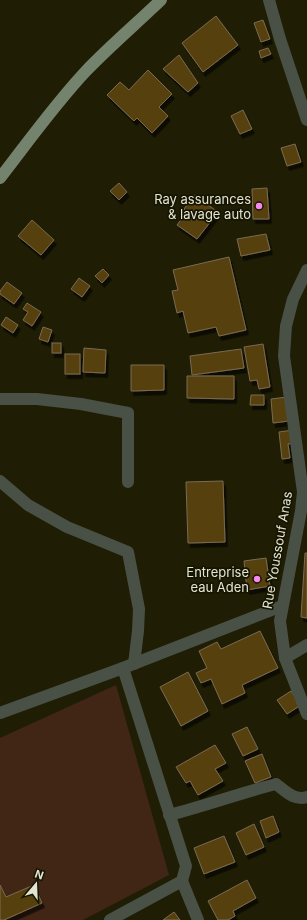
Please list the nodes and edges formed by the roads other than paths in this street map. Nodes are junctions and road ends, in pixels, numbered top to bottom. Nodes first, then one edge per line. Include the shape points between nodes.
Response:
1 (161, 0) edge
2 (269, 0) edge
3 (307, 120) edge
4 (0, 178) edge
5 (307, 270) edge
6 (0, 398) edge
7 (0, 481) edge
8 (128, 482) dead end
9 (282, 606) junction
10 (307, 645) edge
11 (285, 658) junction
12 (128, 666) junction
13 (1, 711) edge
14 (307, 714) edge
15 (307, 797) edge
16 (169, 815) junction
17 (182, 881) junction
18 (110, 920) edge
19 (198, 920) edge

1 - 4 main road via 85,72
2 - 3 street
5 - 9 street, Rue Youssouf Anas via 293,299 286,326 284,356 303,492
6 - 8 street via 74,403 128,413
7 - 12 street via 28,506 67,527 128,552 139,609 138,630
9 - 11 street, Rue Youssouf Anas via 280,621
9 - 12 street
10 - 11 street
11 - 14 street, Rue Youssouf Anas
12 - 13 street
12 - 16 street
15 - 16 street via 293,797 276,784
16 - 17 street via 186,866
17 - 18 street
17 - 19 street

